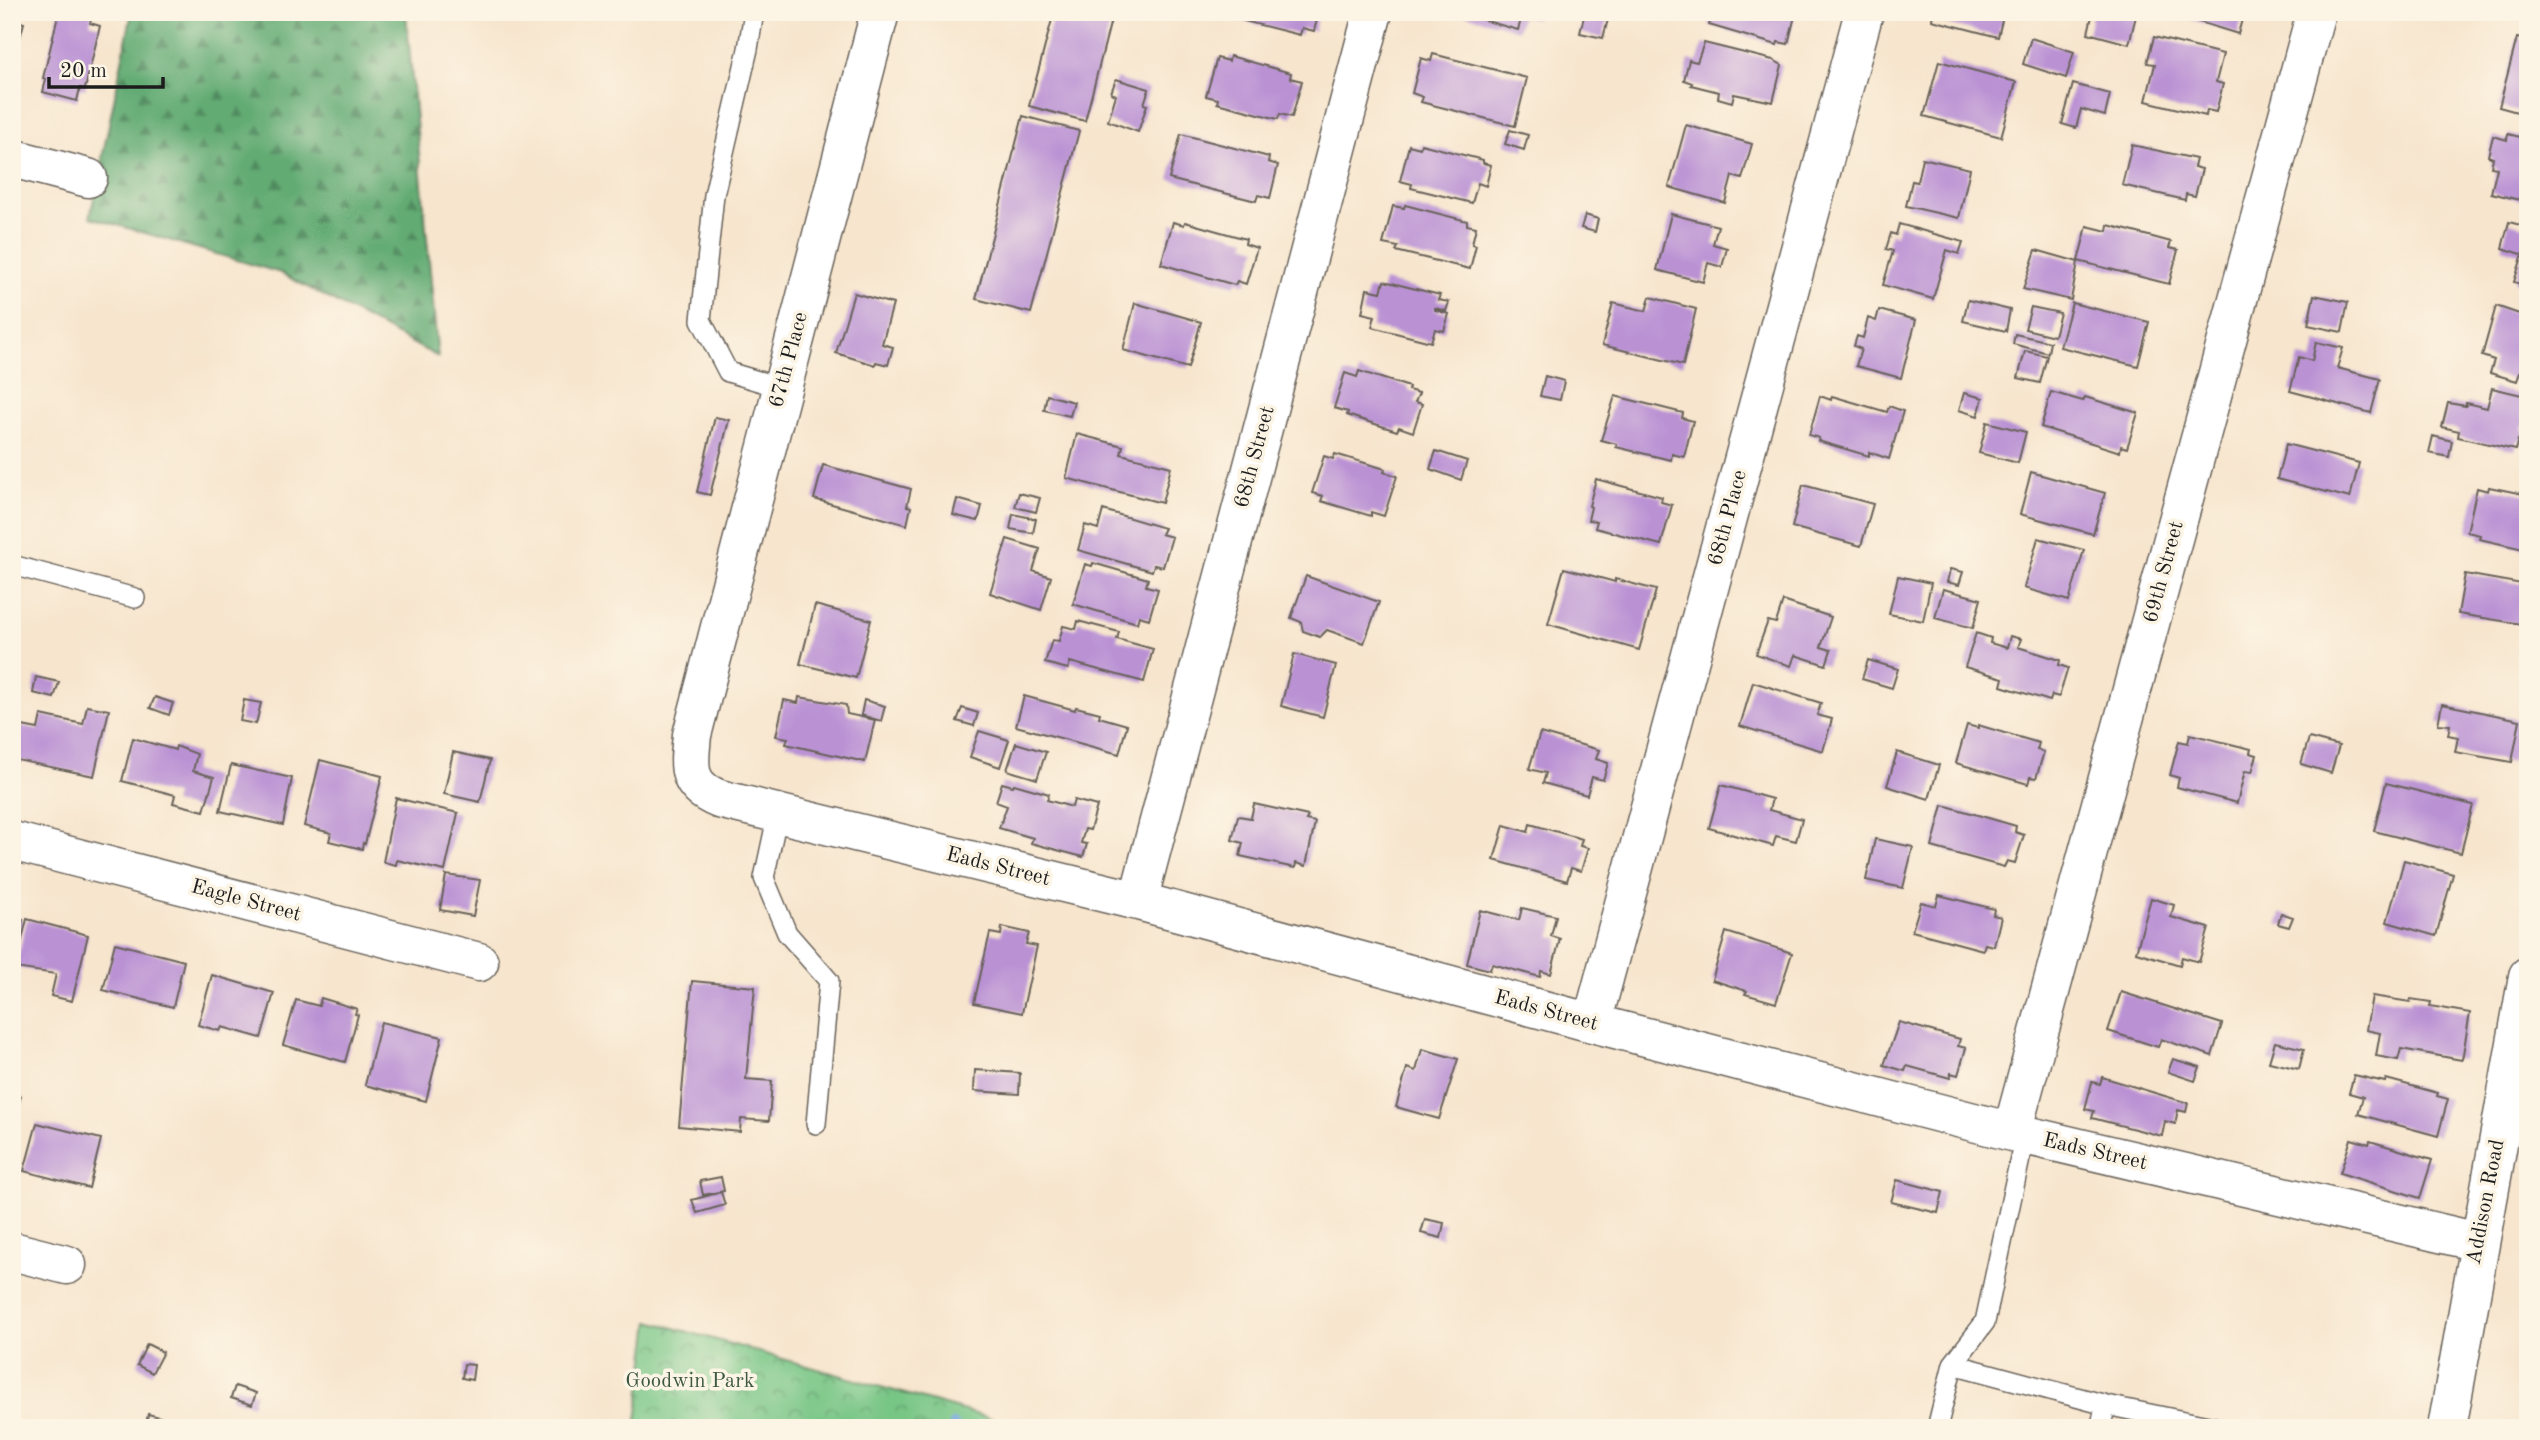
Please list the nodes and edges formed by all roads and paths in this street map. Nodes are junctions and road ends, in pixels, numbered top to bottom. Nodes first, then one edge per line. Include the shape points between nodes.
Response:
1 (754, 12) edge
2 (880, 12) edge
3 (1373, 12) edge
4 (1864, 12) edge
5 (2316, 12) edge
6 (12, 158) edge
7 (88, 178) dead end
8 (782, 388) junction
9 (12, 565) edge
10 (135, 598) dead end
11 (699, 708) joint
12 (778, 813) junction
13 (12, 841) edge
14 (1138, 901) junction
15 (479, 962) dead end
16 (2528, 976) edge
17 (1592, 1023) junction
18 (816, 1124) dead end
19 (2019, 1134) junction
20 (2479, 1242) junction
21 (12, 1251) edge
22 (67, 1265) dead end
23 (1953, 1364) junction
24 (2106, 1405) junction
25 (1937, 1428) edge
26 (2100, 1428) edge
27 (2218, 1428) edge
28 (2447, 1428) edge

1 - 8 lane via 714,195 701,320 728,372
2 - 8 street, 67th Place
3 - 14 street, 68th Street
4 - 17 street, 68th Place
5 - 19 street, 69th Street
6 - 7 street
8 - 11 street, 67th Place
9 - 10 lane
11 - 12 street, Eads Street via 690,760 694,781 708,795
12 - 14 street, Eads Street
12 - 18 lane via 764,877 787,933 829,981
13 - 15 street, Eagle Street
14 - 17 street, Eads Street
16 - 20 street, Addison Road
17 - 19 street, Eads Street
19 - 20 street, Eads Street
19 - 23 lane via 1984,1322
20 - 28 street, Addison Road
21 - 22 street
23 - 24 lane
23 - 25 lane
24 - 26 lane
24 - 27 lane

